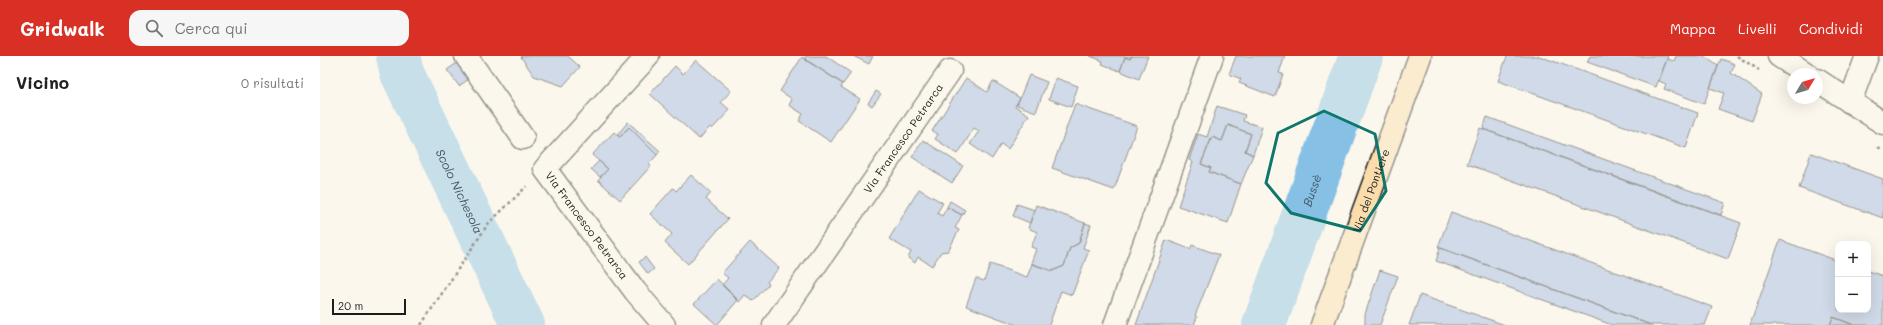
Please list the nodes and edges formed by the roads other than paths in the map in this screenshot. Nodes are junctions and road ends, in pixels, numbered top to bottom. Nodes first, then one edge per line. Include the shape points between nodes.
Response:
1 (466, 56) edge
2 (648, 56) edge
3 (1212, 56) edge
4 (1420, 56) edge
5 (1779, 56) edge
6 (1867, 56) edge
7 (1798, 68) edge
8 (950, 71) dead end
9 (1823, 84) edge
10 (1850, 102) junction
11 (1883, 123) edge
12 (523, 138) dead end
13 (664, 325) edge
14 (774, 325) edge
15 (1115, 325) edge
16 (1322, 325) edge

1 - 12 street
2 - 13 street, Via Francesco Petrarca via 545,169 635,291
3 - 15 street
4 - 16 main road, Via del Pontiere
5 - 7 street
6 - 10 street
8 - 14 street, Via Francesco Petrarca
9 - 10 street
10 - 11 street

